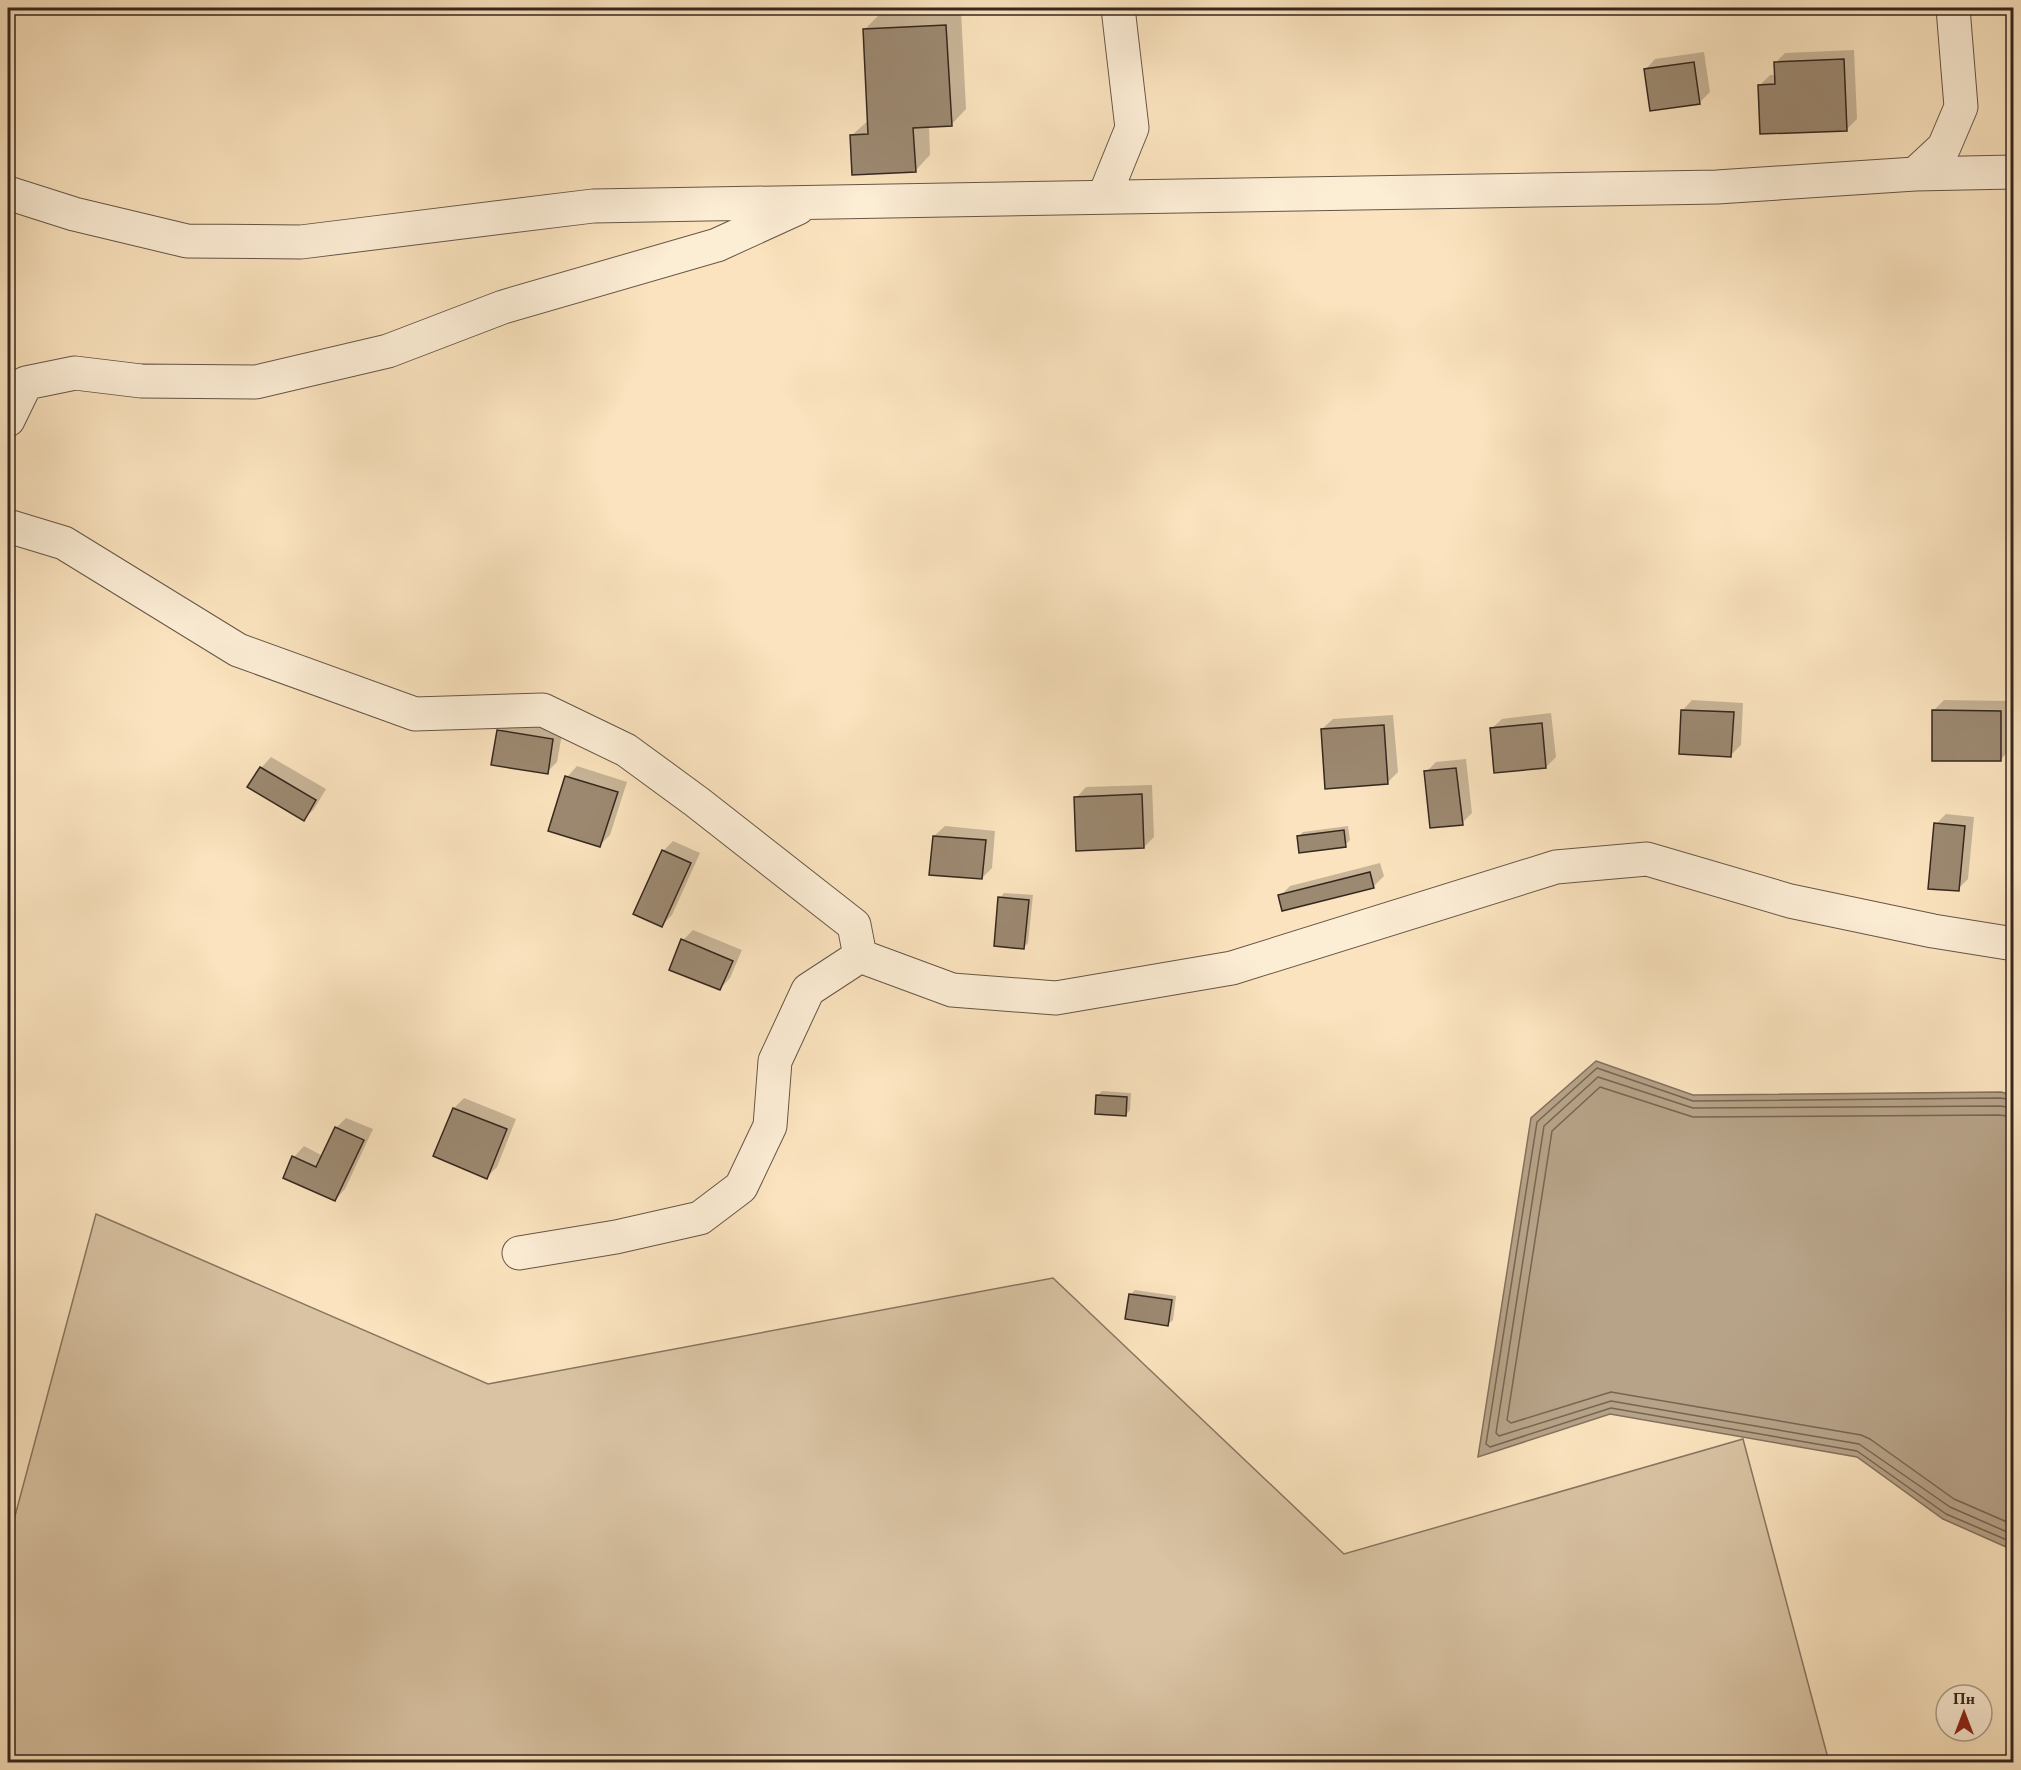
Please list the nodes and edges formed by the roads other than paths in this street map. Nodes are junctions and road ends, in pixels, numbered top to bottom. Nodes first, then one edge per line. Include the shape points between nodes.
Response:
1 (1118, 8) edge
2 (1953, 8) edge
3 (2013, 172) edge
4 (1914, 174) junction
5 (8, 193) edge
6 (1104, 197) junction
7 (810, 202) junction
8 (8, 420) edge
9 (8, 526) edge
10 (2013, 944) edge
11 (860, 956) junction
12 (519, 1253) dead end

1 - 6 street via 1132,128
2 - 4 street via 1961,107 1944,147
3 - 4 street
4 - 6 street via 1717,187
5 - 7 street via 74,214 187,241 233,242 302,242 593,206
6 - 7 street
7 - 8 street via 717,245 503,307 388,351 256,382 141,381 75,373 26,383
9 - 11 street via 64,543 238,650 415,714 543,710 626,750 854,925
10 - 11 street via 1790,901 1647,859 1556,867 1232,968 1056,998 952,990
11 - 12 street via 808,990 775,1061 770,1126 741,1187 700,1218

